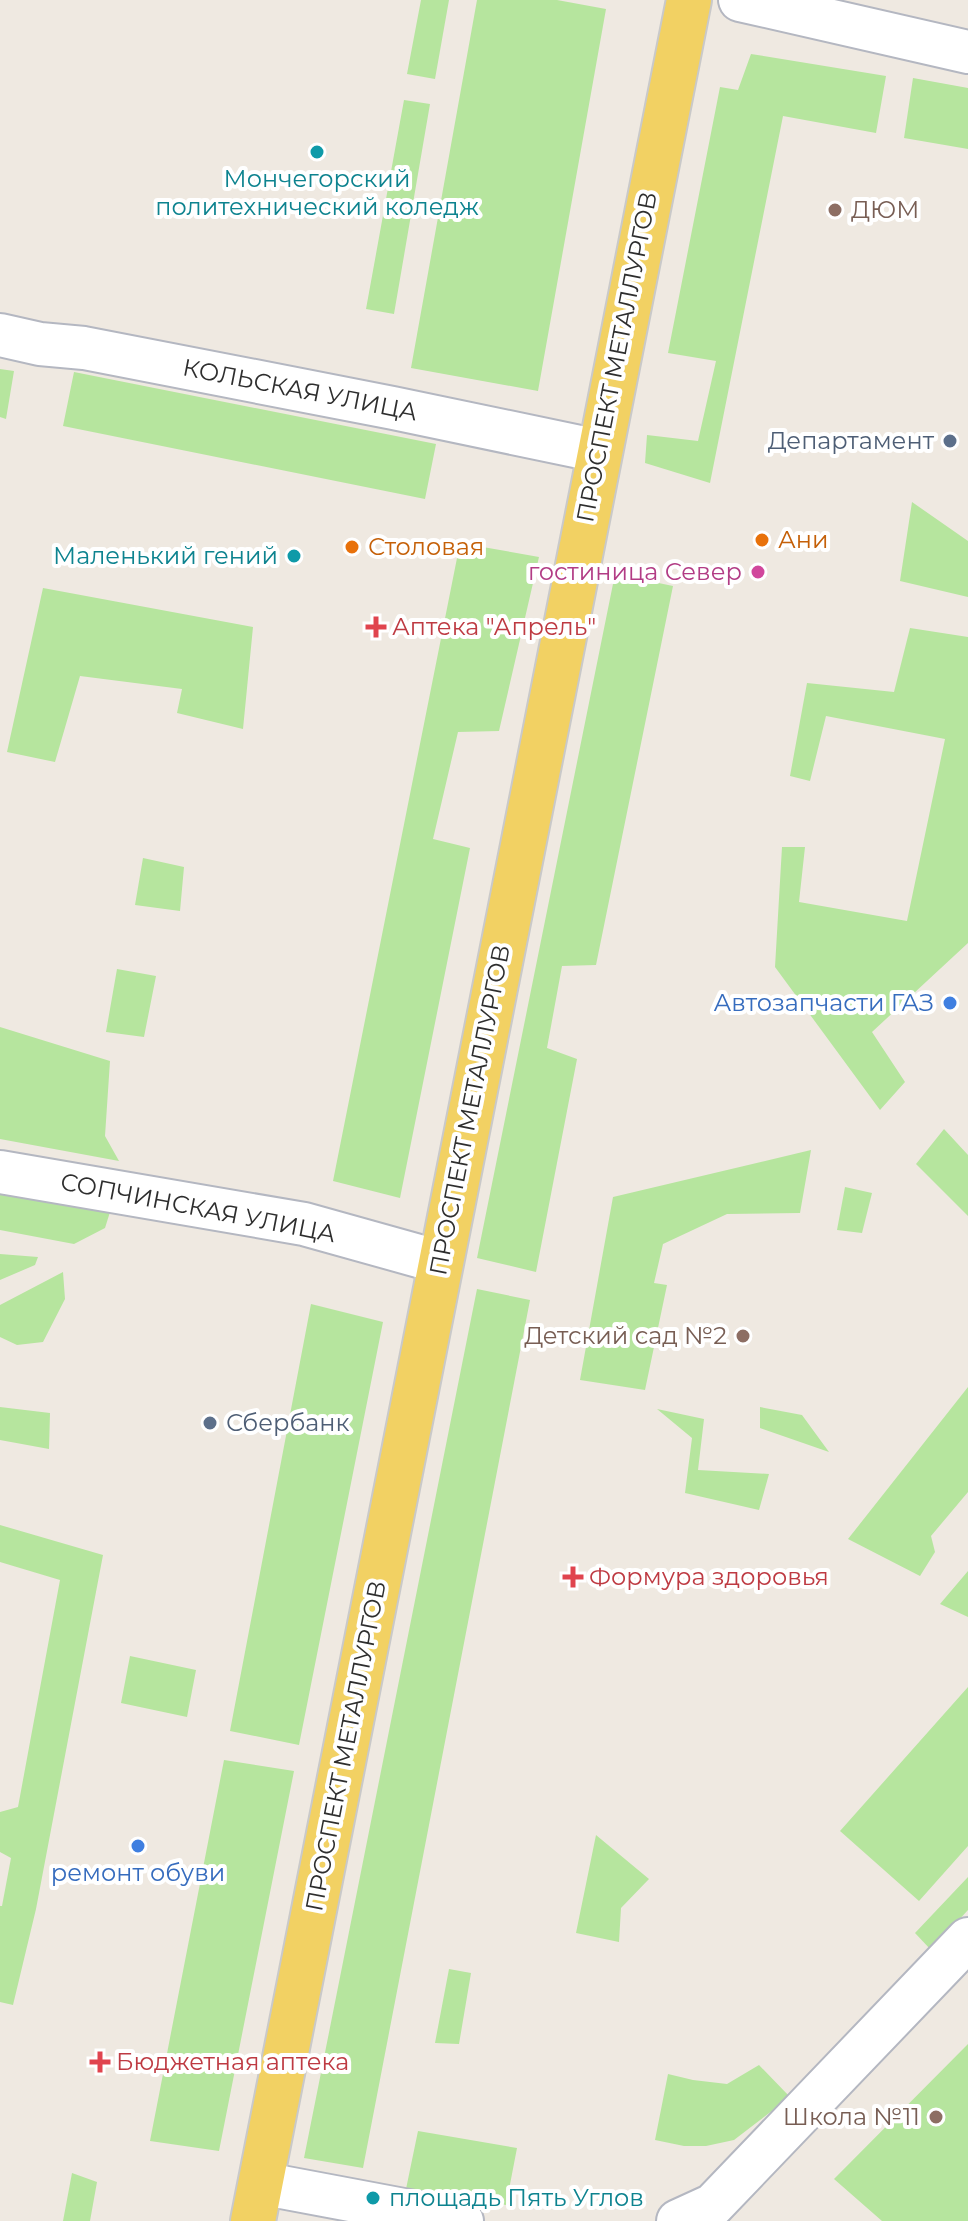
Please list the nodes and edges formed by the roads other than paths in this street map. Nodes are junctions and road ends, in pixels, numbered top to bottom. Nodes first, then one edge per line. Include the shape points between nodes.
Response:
1 (689, 0) edge
2 (733, 0) edge
3 (740, 0) edge
4 (679, 46) junction
5 (968, 52) edge
6 (0, 335) edge
7 (599, 451) junction
8 (0, 1172) edge
9 (440, 1262) junction
10 (968, 1939) edge
11 (256, 2202) edge
12 (697, 2216) edge
13 (462, 2221) edge

1 - 4 main road, ПРОСПЕКТ МЕТАЛЛУРГОВ
2 - 4 street via 714,5
3 - 5 street
4 - 7 main road, ПРОСПЕКТ МЕТАЛЛУРГОВ
6 - 7 street, КОЛЬСКАЯ УЛИЦА
7 - 9 main road, ПРОСПЕКТ МЕТАЛЛУРГОВ
8 - 9 street, СОПЧИНСКАЯ УЛИЦА via 304,1224
9 - 11 main road, ПРОСПЕКТ МЕТАЛЛУРГОВ
10 - 12 street
11 - 13 street

